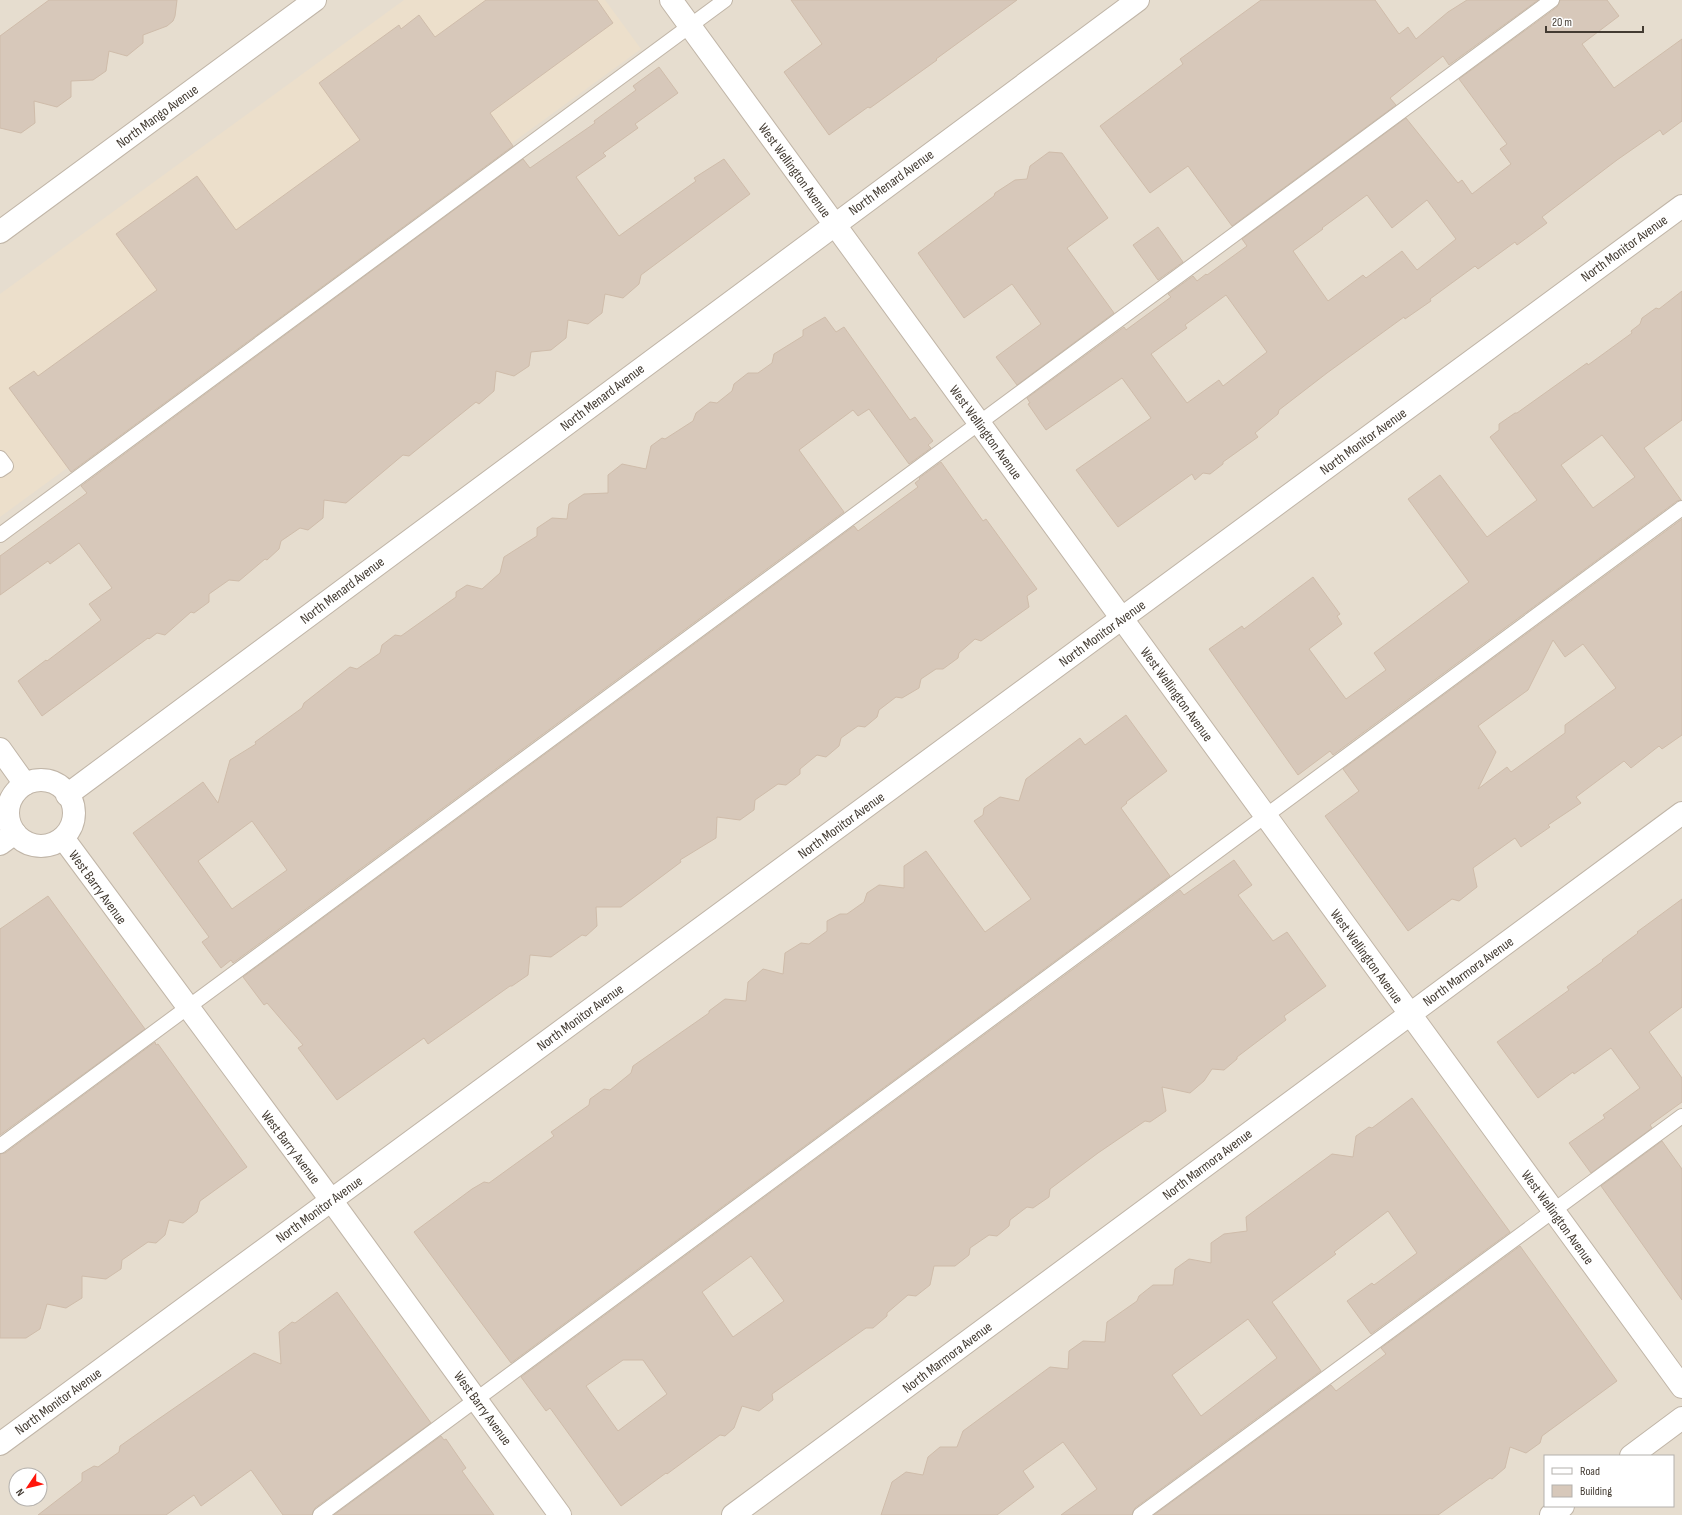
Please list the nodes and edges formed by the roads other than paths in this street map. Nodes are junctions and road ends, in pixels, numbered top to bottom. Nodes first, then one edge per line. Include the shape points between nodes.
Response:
1 (315, 0) edge
2 (672, 0) edge
3 (725, 0) edge
4 (1138, 0) edge
5 (1552, 0) edge
6 (690, 26) junction
7 (1682, 206) edge
8 (835, 224) junction
9 (0, 232) edge
10 (979, 423) junction
11 (0, 458) edge
12 (0, 470) edge
13 (1682, 508) edge
14 (0, 535) edge
15 (1122, 618) junction
16 (0, 749) edge
17 (25, 784) junction
18 (68, 795) junction
19 (1682, 813) edge
20 (1265, 815) junction
21 (63, 838) junction
22 (7, 839) edge
23 (187, 1008) junction
24 (1410, 1014) junction
25 (1682, 1116) edge
26 (0, 1146) edge
27 (331, 1200) junction
28 (1554, 1211) junction
29 (1682, 1388) edge
30 (476, 1400) junction
31 (1682, 1418) edge
32 (0, 1444) edge
33 (1632, 1455) edge
34 (1562, 1507) edge
35 (320, 1515) edge
36 (560, 1515) edge
37 (733, 1515) edge
38 (1140, 1515) edge
39 (1551, 1515) edge

1 - 9 street, North Mango Avenue
2 - 6 street, West Wellington Avenue
3 - 6 lane
4 - 8 street, North Menard Avenue
5 - 10 lane
6 - 8 street, West Wellington Avenue
6 - 14 lane
7 - 15 street, North Monitor Avenue
8 - 10 street, West Wellington Avenue
8 - 18 street, North Menard Avenue
10 - 15 street, West Wellington Avenue
10 - 23 lane
11 - 12 lane via 6,466
13 - 20 lane
15 - 20 street, West Wellington Avenue
15 - 27 street, North Monitor Avenue
16 - 17 street
17 - 18 street via 47,781 57,784
17 - 22 street via 11,801
18 - 21 street via 74,810 73,821
19 - 24 street, North Marmora Avenue
20 - 24 street, West Wellington Avenue
20 - 30 lane
21 - 22 street via 43,846
21 - 23 street, West Barry Avenue
23 - 26 lane
23 - 27 street, West Barry Avenue
24 - 28 street, West Wellington Avenue
24 - 37 street, North Marmora Avenue
25 - 28 lane
27 - 30 street, West Barry Avenue
27 - 32 street, North Monitor Avenue
28 - 29 street, West Wellington Avenue
28 - 38 lane
30 - 35 lane
30 - 36 street, West Barry Avenue
31 - 33 street
34 - 39 street

